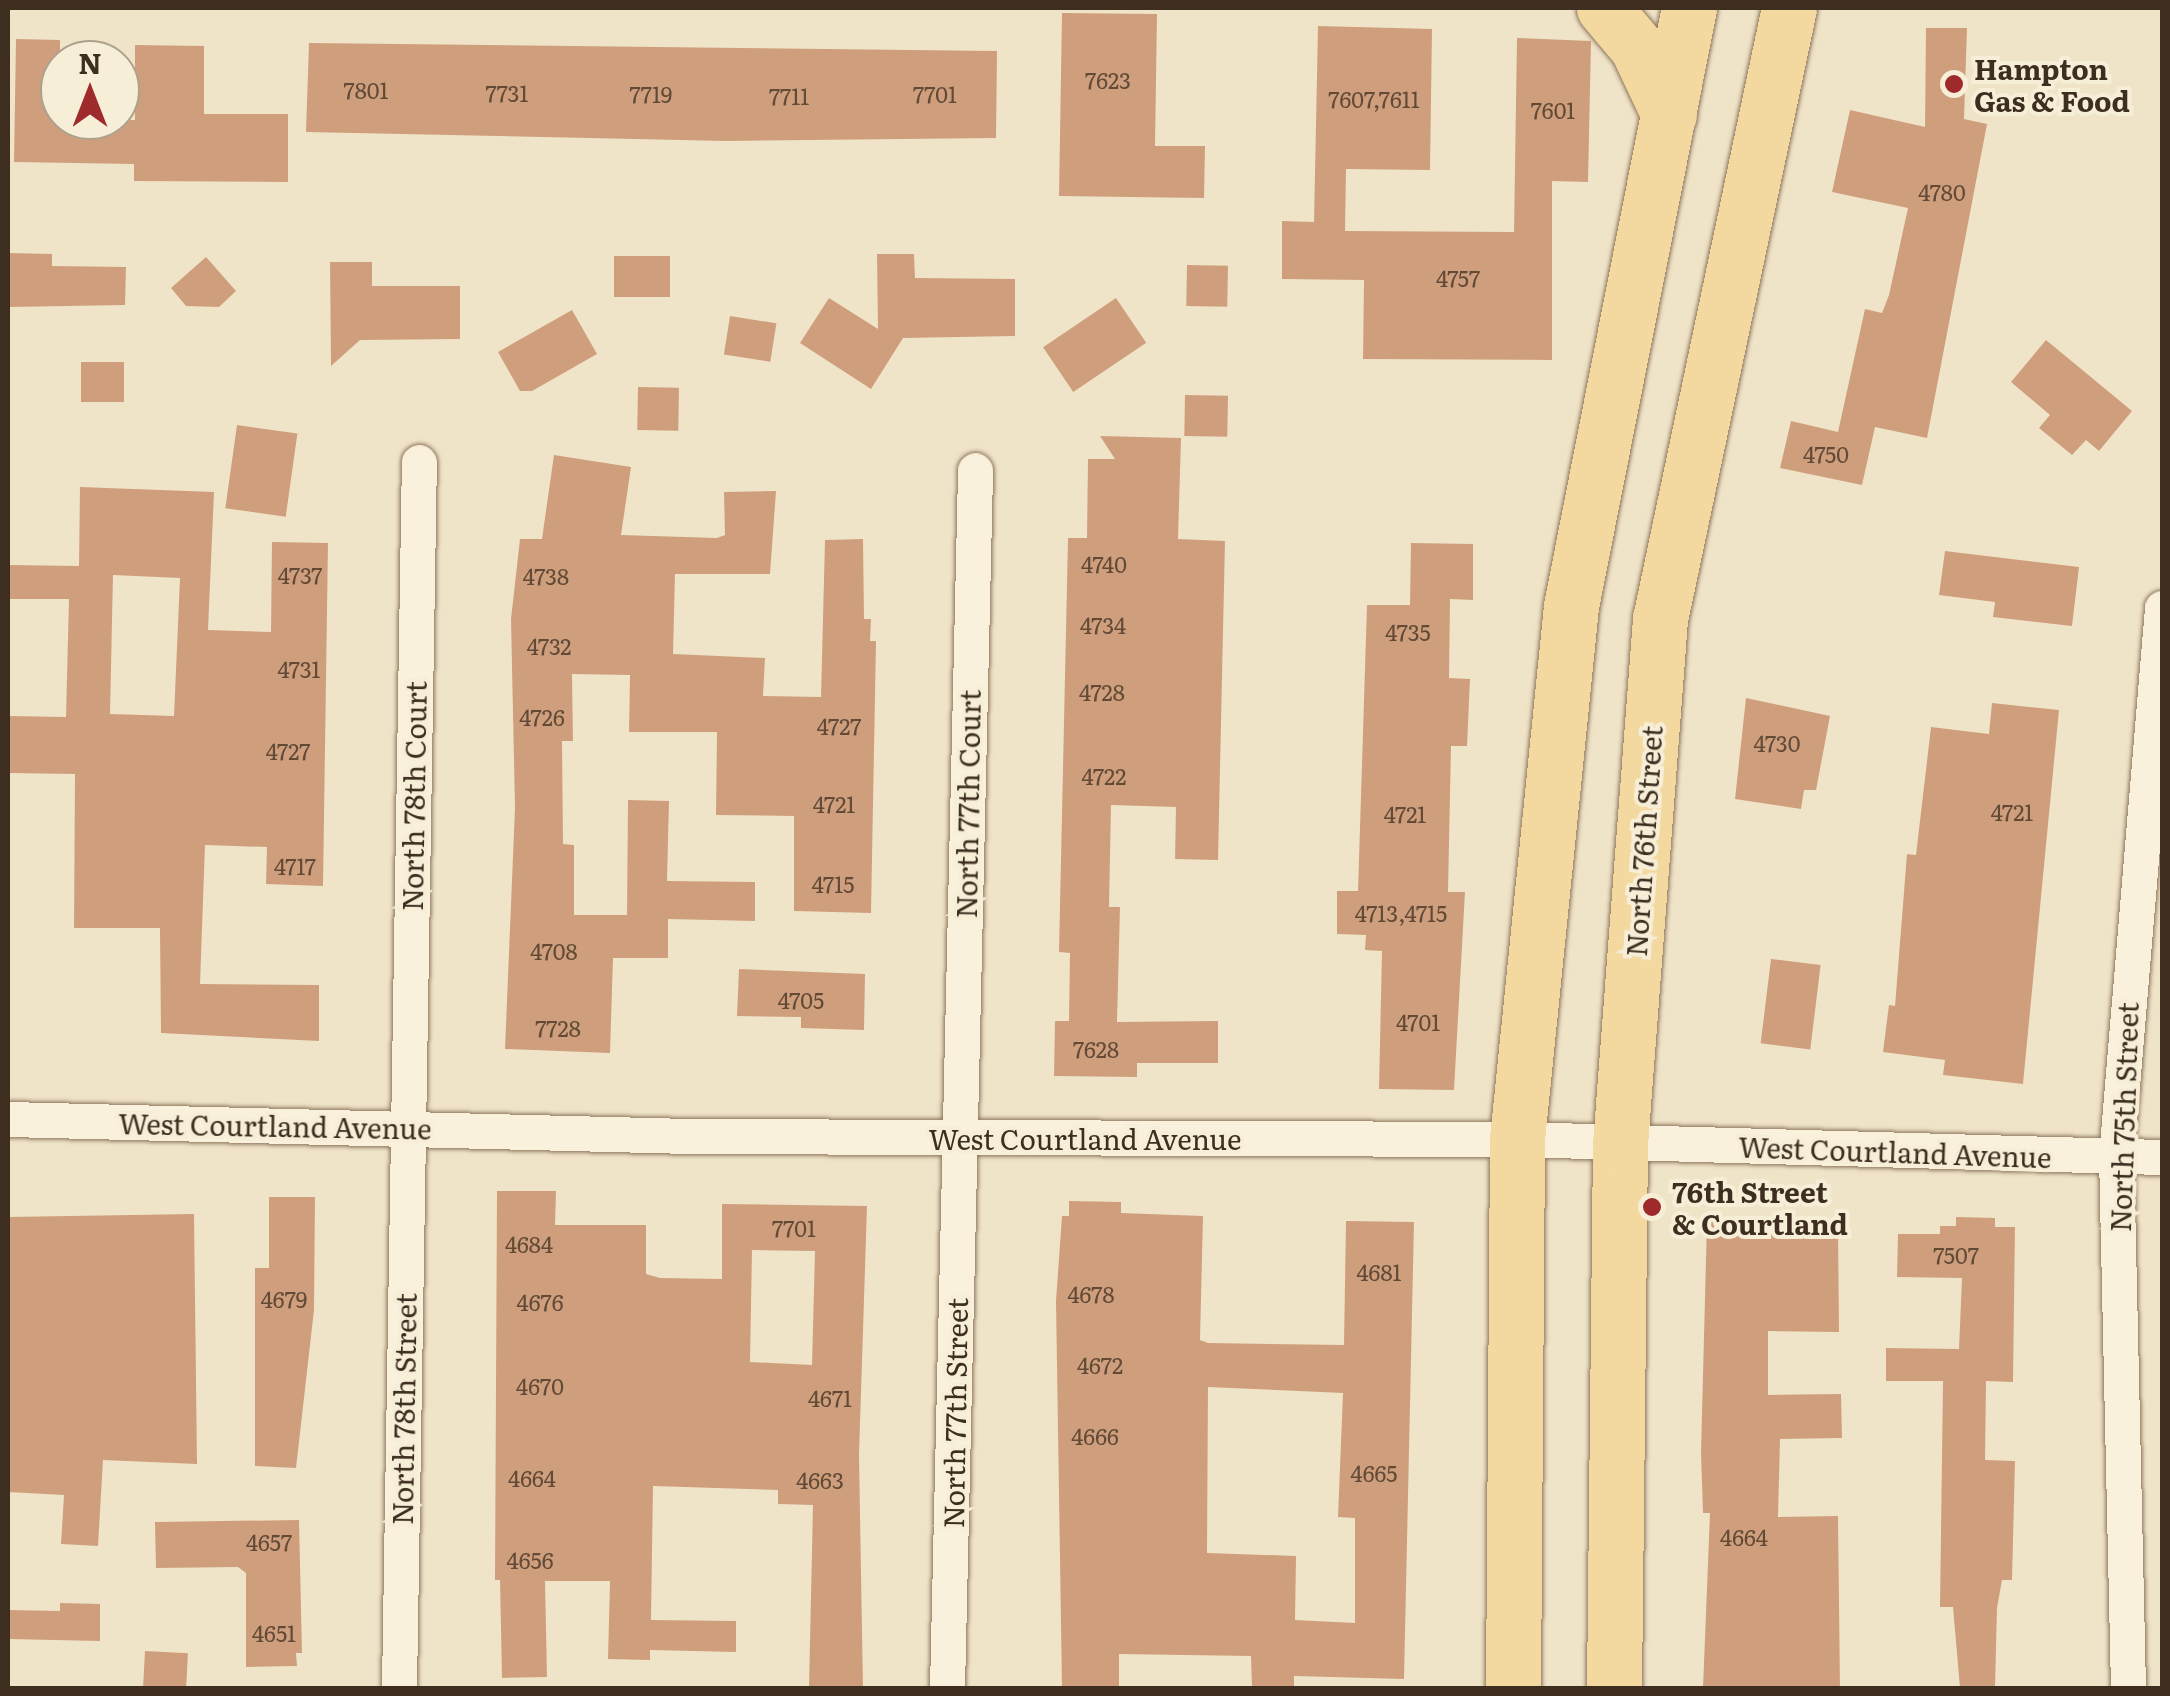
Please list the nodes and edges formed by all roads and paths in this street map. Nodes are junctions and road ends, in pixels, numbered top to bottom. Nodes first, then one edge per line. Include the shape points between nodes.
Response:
1 (1604, 8) edge
2 (1689, 8) edge
3 (1789, 8) edge
4 (1668, 116) junction
5 (419, 462) dead end
6 (975, 470) dead end
7 (2162, 608) edge
8 (8, 1119) edge
9 (407, 1129) junction
10 (960, 1138) junction
11 (1517, 1139) junction
12 (1620, 1144) junction
13 (2116, 1157) junction
14 (2162, 1157) edge
15 (398, 1688) edge
16 (947, 1688) edge
17 (1513, 1688) edge
18 (1614, 1688) edge
19 (2128, 1688) edge

1 - 4 main road via 1654,74
2 - 4 main road
3 - 12 main road, North 76th Street via 1660,619
4 - 11 main road via 1570,606
5 - 9 street, North 78th Court
6 - 10 street, North 77th Court
7 - 13 street, North 75th Street
8 - 9 street, West Courtland Avenue
9 - 10 street, West Courtland Avenue
9 - 15 street, North 78th Street
10 - 11 street, West Courtland Avenue
10 - 16 street, North 77th Street
11 - 12 street, West Courtland Avenue
11 - 17 main road
12 - 13 street, West Courtland Avenue
12 - 18 main road, North 76th Street
13 - 14 street, West Courtland Avenue
13 - 19 street, North 75th Street

